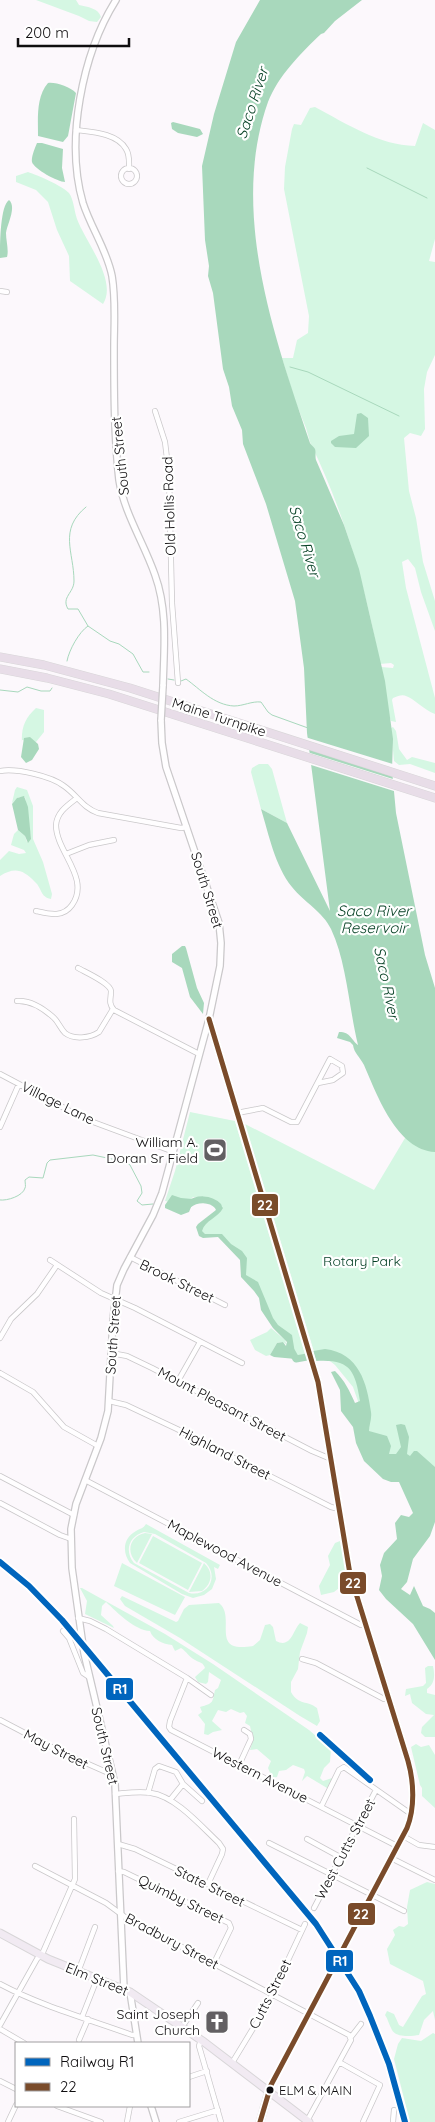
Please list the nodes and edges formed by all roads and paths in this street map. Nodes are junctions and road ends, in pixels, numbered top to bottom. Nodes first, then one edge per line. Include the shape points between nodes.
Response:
1 (116, 0) edge
2 (76, 130) junction
3 (129, 169) dead end
4 (0, 291) edge
5 (7, 292) dead end
6 (155, 411) dead end
7 (172, 603) junction
8 (163, 604) junction
9 (0, 657) edge
10 (0, 669) edge
11 (178, 683) dead end
12 (0, 770) edge
13 (435, 786) edge
14 (77, 798) junction
15 (435, 798) edge
16 (187, 827) junction
17 (114, 840) dead end
18 (66, 854) junction
19 (36, 911) dead end
20 (78, 968) dead end
21 (18, 1001) dead end
22 (113, 1009) junction
23 (209, 1019) junction
24 (199, 1054) junction
25 (0, 1074) edge
26 (318, 1083) junction
27 (19, 1084) junction
28 (237, 1113) junction
29 (0, 1127) edge
30 (174, 1152) junction
31 (130, 1258) junction
32 (50, 1260) dead end
33 (57, 1265) junction
34 (114, 1299) junction
35 (224, 1305) dead end
36 (0, 1338) edge
37 (200, 1342) junction
38 (111, 1353) junction
39 (242, 1363) dead end
40 (0, 1373) edge
41 (178, 1381) junction
42 (109, 1401) junction
43 (98, 1446) junction
44 (331, 1459) junction
45 (0, 1476) edge
46 (85, 1480) junction
47 (0, 1503) edge
48 (339, 1509) junction
49 (74, 1515) junction
50 (70, 1539) junction
51 (78, 1618) junction
52 (366, 1624) junction
53 (63, 1632) dead end
54 (302, 1659) dead end
55 (89, 1677) junction
56 (187, 1678) junction
57 (211, 1695) dead end
58 (389, 1699) junction
59 (1, 1723) edge
60 (244, 1730) dead end
61 (239, 1765) junction
62 (113, 1775) junction
63 (183, 1784) junction
64 (376, 1790) junction
65 (148, 1793) junction
66 (115, 1794) junction
67 (170, 1800) junction
68 (202, 1801) dead end
69 (321, 1807) junction
70 (411, 1814) junction
71 (74, 1818) dead end
72 (357, 1825) junction
73 (403, 1836) junction
74 (308, 1839) dead end
75 (269, 1843) dead end
76 (118, 1844) junction
77 (398, 1846) junction
78 (435, 1847) edge
79 (340, 1857) junction
80 (391, 1858) junction
81 (35, 1866) dead end
82 (118, 1871) junction
83 (331, 1873) junction
84 (435, 1880) edge
85 (208, 1884) junction
86 (73, 1886) junction
87 (371, 1895) junction
88 (314, 1908) dead end
89 (404, 1911) dead end
90 (120, 1913) junction
91 (305, 1924) dead end
92 (95, 1927) dead end
93 (302, 1930) junction
94 (0, 1933) edge
95 (41, 1956) junction
96 (214, 1963) junction
97 (78, 1972) junction
98 (97, 1979) junction
99 (0, 1984) edge
100 (127, 1990) junction
101 (18, 1993) junction
102 (272, 1995) junction
103 (198, 2003) dead end
104 (309, 2013) junction
105 (85, 2018) junction
106 (361, 2024) dead end
107 (0, 2025) edge
108 (182, 2027) junction
109 (0, 2029) edge
110 (136, 2035) junction
111 (351, 2037) junction
112 (78, 2040) dead end
113 (201, 2040) junction
114 (22, 2042) edge
115 (138, 2042) edge
116 (339, 2062) junction
117 (232, 2063) junction
118 (207, 2072) junction
119 (190, 2077) edge
120 (0, 2080) edge
121 (15, 2088) edge
122 (269, 2091) junction
123 (15, 2107) edge
124 (60, 2107) edge
125 (130, 2107) edge
126 (151, 2107) edge
127 (218, 2110) junction
128 (394, 2110) dead end
129 (308, 2121) edge
130 (8, 2122) edge
131 (101, 2122) edge
132 (127, 2122) edge
133 (156, 2122) edge
134 (180, 2122) edge
135 (221, 2122) edge
136 (260, 2122) edge
137 (363, 2122) edge
138 (393, 2122) edge

1 - 2 street, South Street via 94,44
2 - 3 street via 102,134 120,143 127,150
2 - 8 street, South Street via 75,159 80,190 112,280 120,484 156,577
4 - 5 street
6 - 7 street, Old Hollis Road via 165,442 169,476
7 - 8 street
7 - 11 street, Old Hollis Road
8 - 16 street, South Street, bridge via 161,720 164,759
9 - 13 highway, Maine Turnpike via 93,678
10 - 15 highway, Maine Turnpike via 102,692
12 - 14 street via 18,770 56,781
14 - 16 street via 101,814
14 - 18 street via 61,812 57,822
16 - 23 street, South Street via 221,934 220,966
17 - 18 street
18 - 19 street via 77,883 75,901 62,913
20 - 22 street via 108,986
21 - 22 street via 24,1000 52,1016 67,1034 79,1038 99,1032
22 - 24 street
23 - 24 street, South Street
23 - 28 street
24 - 30 street, South Street
25 - 27 street, Village Lane
26 - 26 street via 330,1059 342,1066 343,1073 339,1077
26 - 28 street via 297,1122 262,1108
27 - 29 street
27 - 30 street, Village Lane via 85,1119
28 - 44 street via 315,1373
30 - 31 street, South Street via 157,1206
31 - 34 street, South Street
31 - 35 street, Brook Street
32 - 33 street
33 - 34 street
33 - 36 street via 37,1294 11,1319
34 - 37 street
34 - 38 street, South Street
37 - 39 street
37 - 41 street
38 - 41 street, Mount Pleasant Street via 131,1358
38 - 42 street, South Street
40 - 43 street via 32,1392 64,1428
41 - 44 street, Mount Pleasant Street
42 - 43 street, South Street
42 - 48 street, Highland Street via 126,1405
43 - 46 street, South Street
44 - 48 street
45 - 49 street
46 - 49 street, South Street
46 - 52 street, Maplewood Avenue via 361,1625
47 - 50 street
48 - 52 street via 350,1574
49 - 50 street, South Street
50 - 51 street, South Street
51 - 55 street, South Street
51 - 56 street via 106,1628
52 - 58 street
53 - 55 street
54 - 58 street
55 - 62 street, South Street
56 - 57 street
56 - 61 street, Western Avenue via 170,1728
58 - 70 street via 409,1765 413,1792
59 - 62 street, May Street
60 - 61 street via 251,1739
61 - 69 street, Western Avenue
62 - 66 street, South Street
63 - 65 street via 176,1772 157,1766
63 - 67 street
63 - 68 street
64 - 69 street via 343,1767
64 - 70 street
64 - 72 street, West Cutts Street
65 - 66 street
65 - 67 street
66 - 76 street, South Street
67 - 85 street via 222,1846 222,1857
69 - 72 street, Western Avenue
70 - 73 street
71 - 86 street via 76,1873
72 - 77 street, Western Avenue
72 - 79 street, West Cutts Street
73 - 77 street
73 - 78 street via 419,1846
74 - 79 street
75 - 83 street via 290,1856 302,1858
76 - 82 street, South Street
76 - 85 street, State Street via 129,1846
77 - 80 street
79 - 83 street, West Cutts Street
80 - 84 street
80 - 87 street
81 - 86 street, Bradbury Street
82 - 90 street, South Street
82 - 96 street, Quimby Street via 229,1923 231,1928
83 - 87 street
83 - 88 street, West Cutts Street
85 - 93 street, State Street
86 - 90 street, Bradbury Street
86 - 95 street
87 - 89 street
87 - 104 street
90 - 96 street, Bradbury Street
90 - 100 street, South Street
91 - 93 street, Cutts Street
92 - 97 street
93 - 102 street, Cutts Street
94 - 95 main road, Elm Street
95 - 97 main road, Elm Street
95 - 101 street
96 - 102 street, Bradbury Street
97 - 98 main road, Elm Street
98 - 100 main road, Elm Street
98 - 105 street
99 - 101 street
100 - 108 main road, Elm Street
100 - 110 street, South Street
101 - 105 street
101 - 107 street
102 - 104 street, Bradbury Street
102 - 117 street, Cutts Street
103 - 108 street
104 - 111 street, Bradbury Street
104 - 122 street
105 - 110 street
105 - 112 street
106 - 111 street
108 - 113 main road, Elm Street
109 - 114 street
110 - 115 street, South Street
111 - 116 street
113 - 117 main road, Elm Street
113 - 118 street
116 - 129 street
116 - 137 street via 380,2085
117 - 122 main road, Elm Street
118 - 119 street
118 - 127 street
120 - 121 street
122 - 129 main road, Elm Street
122 - 136 main road
123 - 130 street
124 - 131 street
125 - 132 street
126 - 133 street
127 - 134 street
127 - 135 street
128 - 138 street

